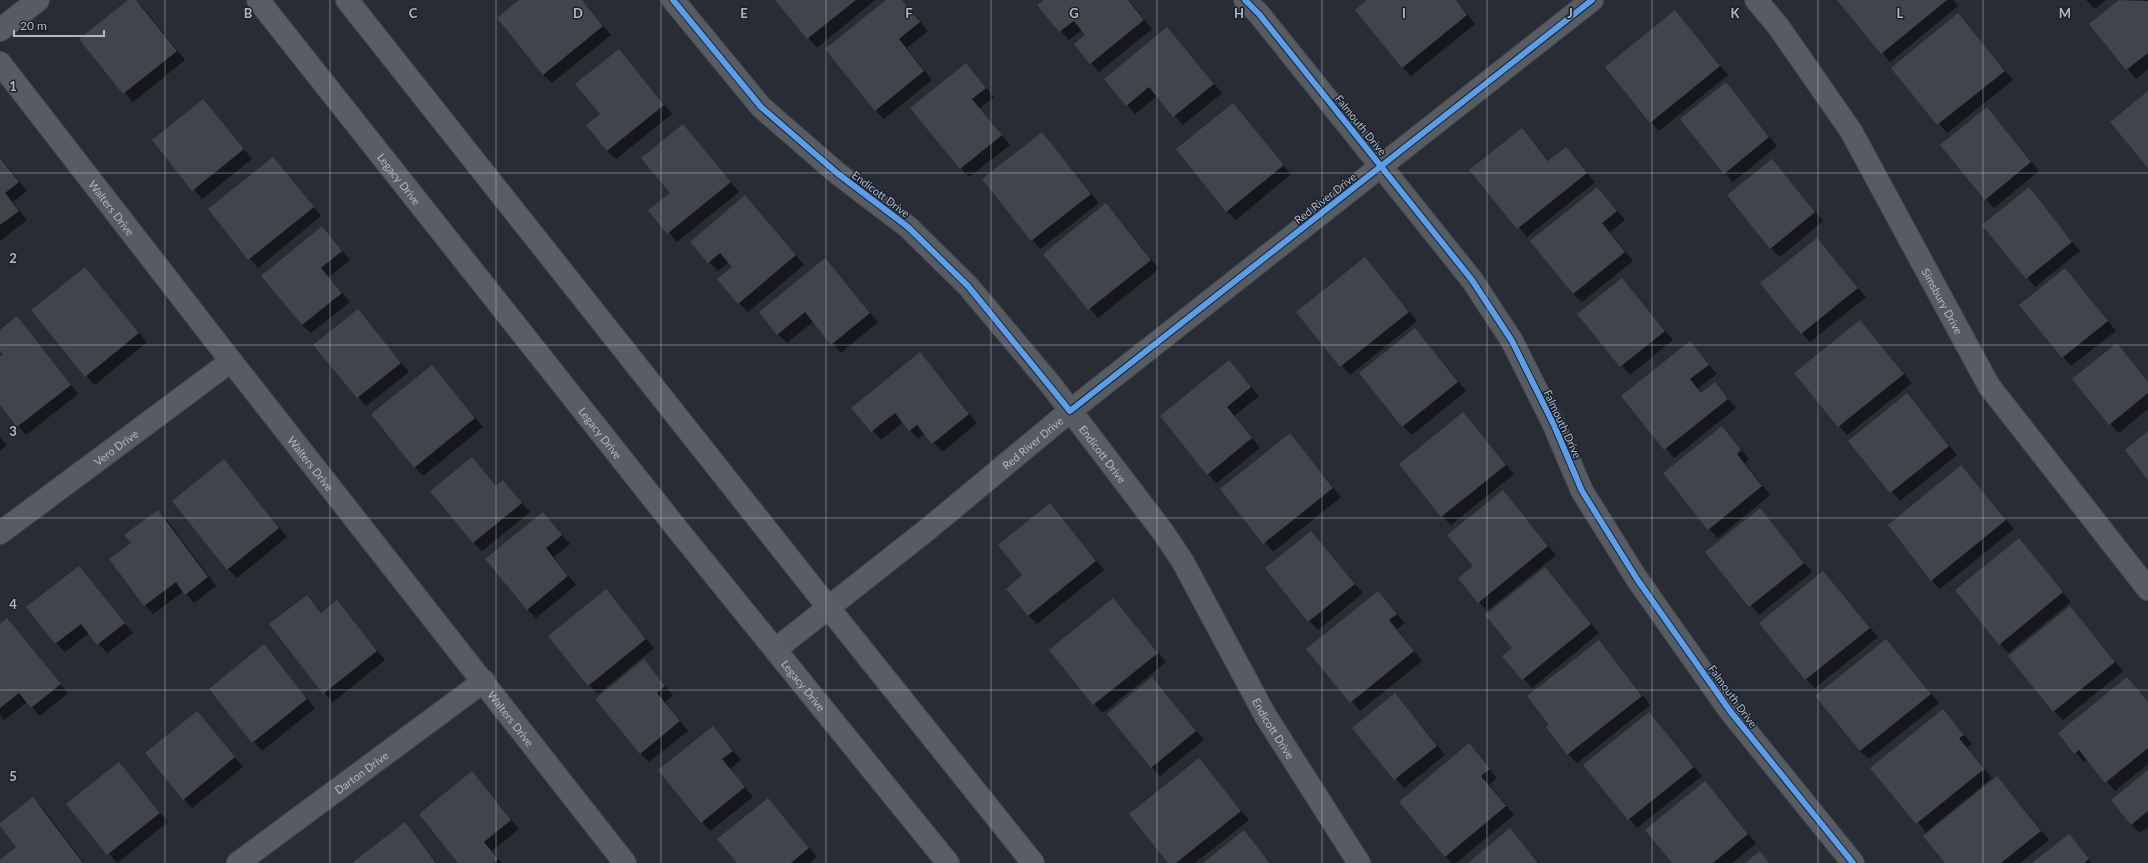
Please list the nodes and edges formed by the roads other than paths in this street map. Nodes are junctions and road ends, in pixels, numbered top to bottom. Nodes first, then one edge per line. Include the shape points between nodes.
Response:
1 (38, 0) edge
2 (258, 0) edge
3 (347, 0) edge
4 (673, 0) edge
5 (1245, 0) edge
6 (1592, 0) edge
7 (1756, 0) edge
8 (0, 30) edge
9 (0, 62) edge
10 (1381, 166) junction
11 (231, 361) junction
12 (1070, 411) junction
13 (0, 533) edge
14 (2148, 589) edge
15 (828, 607) junction
16 (776, 649) junction
17 (484, 681) junction
18 (238, 863) edge
19 (625, 863) edge
20 (948, 863) edge
21 (1033, 863) edge
22 (1359, 863) edge
23 (1853, 863) edge

1 - 8 street
2 - 16 main road, Legacy Drive via 678,530
3 - 15 main road
4 - 12 street, Endicott Drive via 761,107 837,173 908,227 968,286
5 - 10 street, Falmouth Drive
6 - 10 street, Red River Drive
7 - 14 street, Simsbury Drive via 1778,26 1851,131 1989,386
9 - 11 street, Walters Drive
10 - 12 street, Red River Drive
10 - 23 street, Falmouth Drive via 1472,280 1512,341 1554,425 1582,490 1637,579 1730,711
11 - 13 street, Vero Drive
11 - 17 street, Walters Drive
12 - 15 street, Red River Drive via 928,529
12 - 22 street, Endicott Drive via 1183,562 1264,715
15 - 16 street, Red River Drive
15 - 21 main road
16 - 20 main road, Legacy Drive
17 - 18 street, Darton Drive
17 - 19 street, Walters Drive

